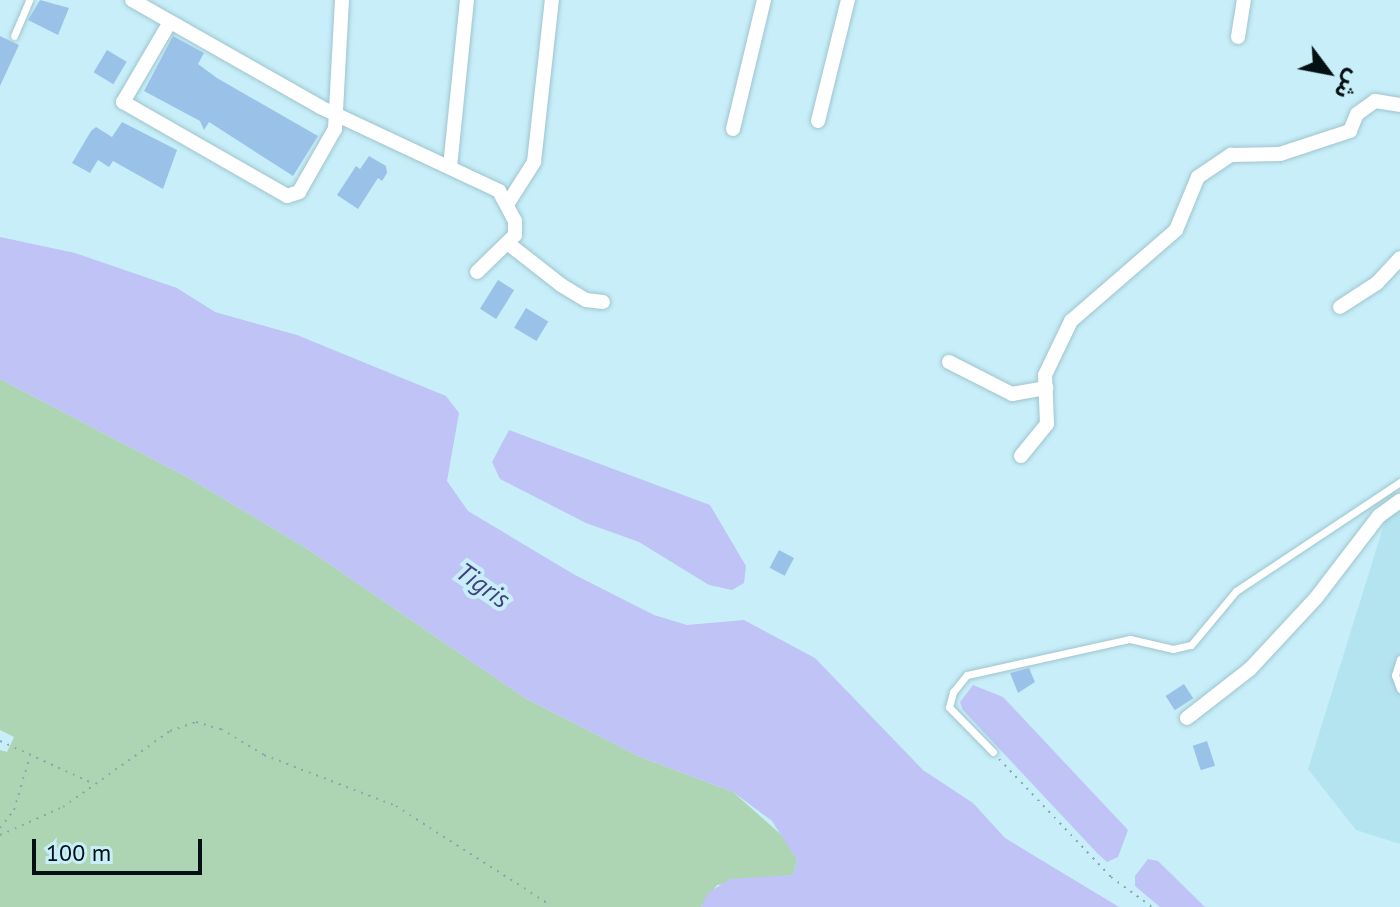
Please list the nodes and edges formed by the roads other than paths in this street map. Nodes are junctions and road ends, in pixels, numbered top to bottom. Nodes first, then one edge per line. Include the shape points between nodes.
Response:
1 (29, 0) edge
2 (132, 0) edge
3 (342, 0) edge
4 (467, 0) edge
5 (552, 0) edge
6 (764, 0) edge
7 (848, 0) edge
8 (1244, 0) edge
9 (170, 22) junction
10 (14, 36) dead end
11 (1238, 37) dead end
12 (1400, 105) edge
13 (338, 115) junction
14 (818, 121) dead end
15 (733, 129) dead end
16 (450, 167) junction
17 (508, 203) junction
18 (510, 245) junction
19 (1400, 258) edge
20 (477, 272) dead end
21 (603, 302) dead end
22 (1340, 307) dead end
23 (949, 362) dead end
24 (1046, 388) junction
25 (1021, 456) dead end
26 (1400, 482) edge
27 (1400, 501) edge
28 (1400, 659) edge
29 (1400, 689) edge
30 (1187, 718) dead end
31 (993, 752) road end

1 - 10 lane
2 - 9 street
3 - 13 street
4 - 16 street
5 - 17 street via 534,162
6 - 15 street
7 - 14 street
8 - 11 street
9 - 13 street
9 - 13 street via 123,102 280,195 299,192
12 - 24 street via 1375,101 1357,114 1350,131 1306,148 1239,153 1198,177 1176,230 1071,321 1045,375
13 - 16 street
16 - 17 street via 493,187
17 - 18 street via 516,226
18 - 20 street
18 - 21 street via 561,285 586,300
19 - 22 street via 1377,283
23 - 24 street via 1012,394
24 - 25 street via 1047,424
26 - 31 lane via 1236,591 1191,645 1173,649 1130,639 967,675 949,707
27 - 30 street via 1379,516 1316,598 1250,669
28 - 29 lane via 1395,675

